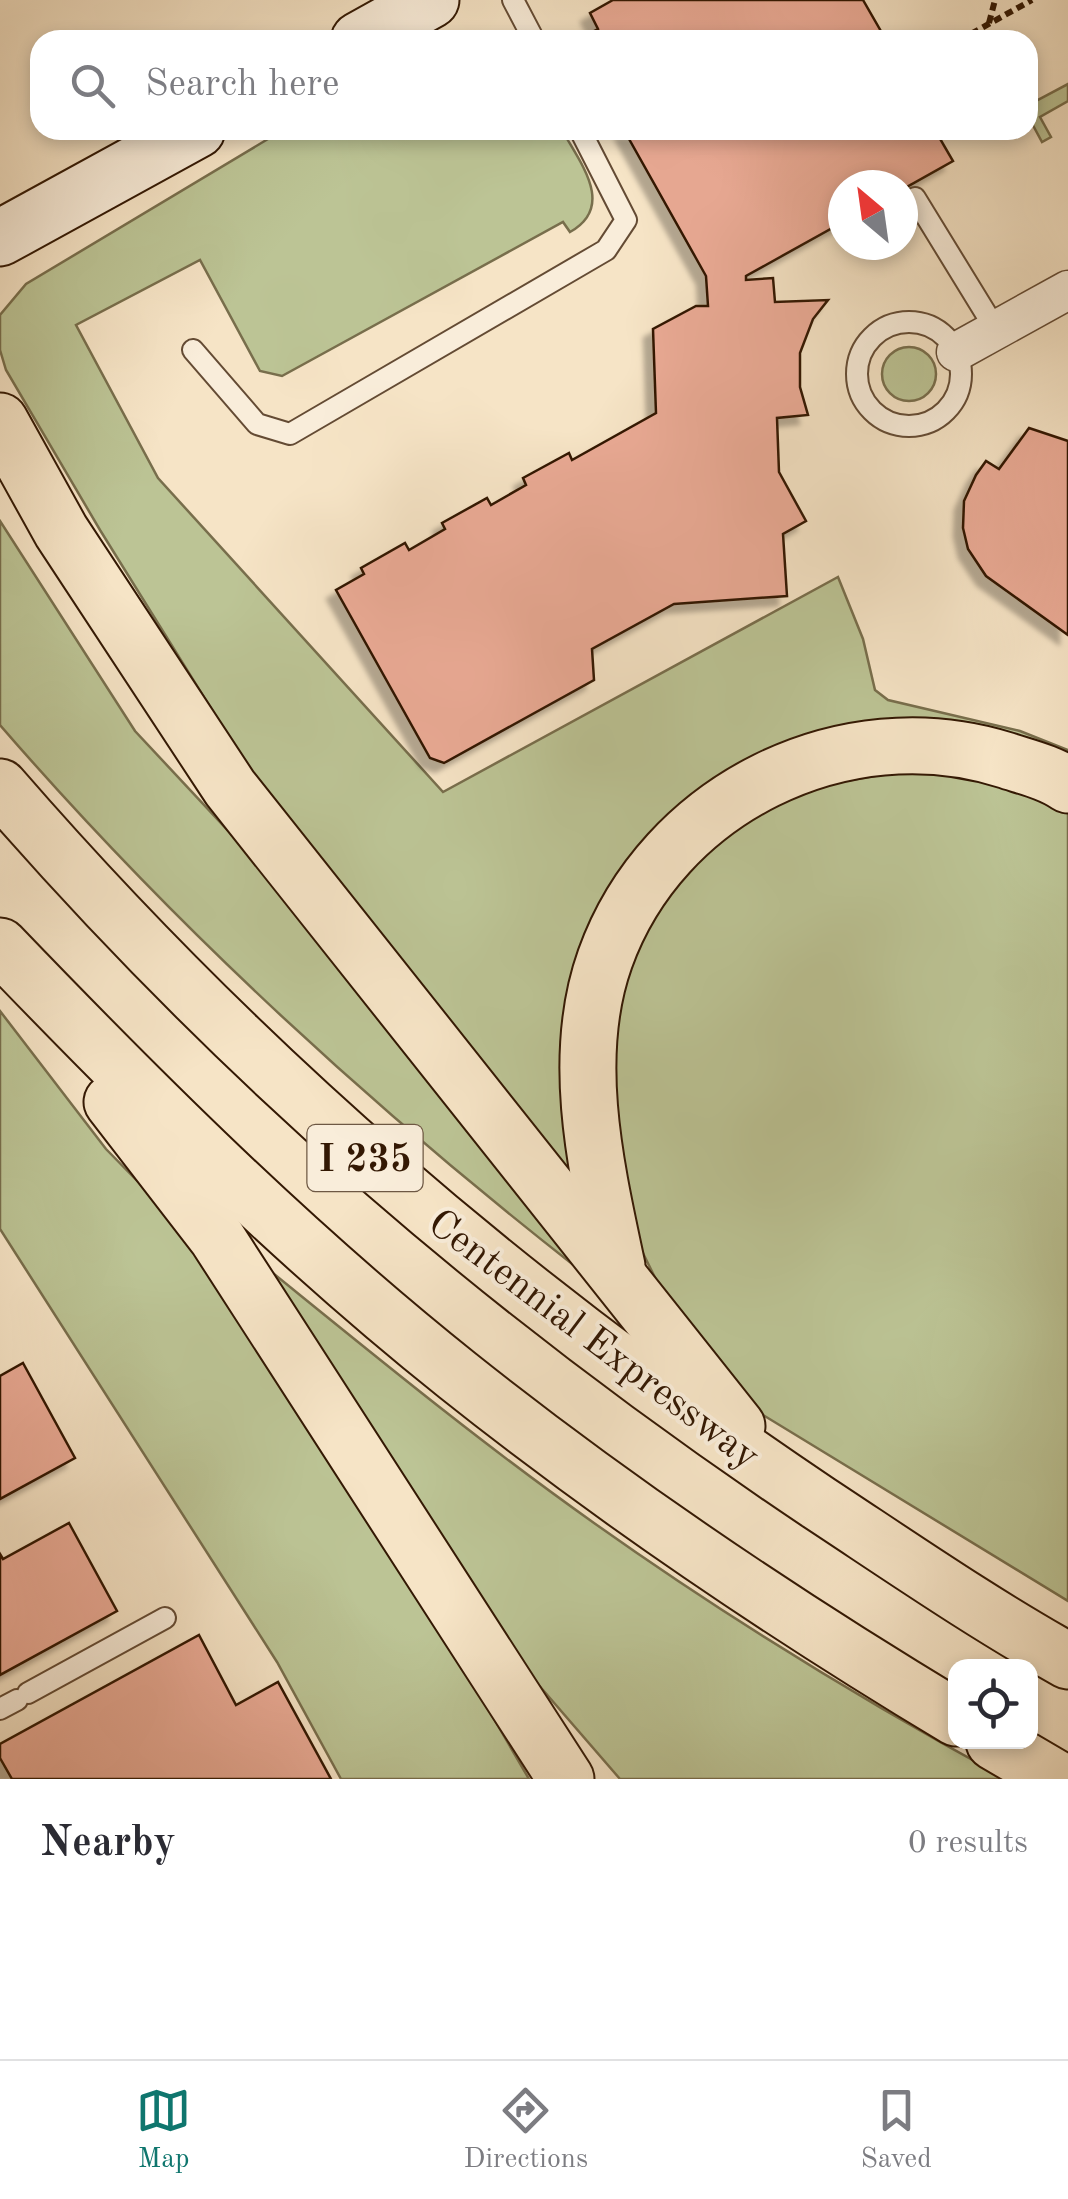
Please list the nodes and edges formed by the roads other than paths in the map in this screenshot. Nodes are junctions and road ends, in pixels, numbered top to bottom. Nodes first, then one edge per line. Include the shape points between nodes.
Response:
1 (430, 0) edge
2 (514, 0) edge
3 (377, 30) edge
4 (529, 30) edge
5 (179, 140) edge
6 (585, 140) edge
7 (918, 204) edge
8 (0, 238) edge
9 (1068, 290) edge
10 (996, 330) junction
11 (193, 350) dead end
12 (956, 352) junction
13 (0, 421) edge
14 (1068, 784) edge
15 (0, 787) edge
16 (0, 946) edge
17 (0, 958) edge
18 (621, 1283) junction
19 (777, 1475) junction
20 (165, 1618) dead end
21 (1068, 1661) edge
22 (15, 1701) edge
23 (948, 1713) edge
24 (1006, 1749) edge
25 (566, 1779) edge
26 (1056, 1779) edge

1 - 3 main road
2 - 4 lane
5 - 8 main road
6 - 11 lane via 626,220 606,250 290,434 257,424
7 - 10 lane
9 - 10 street
10 - 12 street
12 - 12 lane via 932,328 898,323 869,340 860,356 859,390 880,418 912,426 928,422 943,414 960,385
13 - 18 highway via 62,531 230,788
14 - 18 highway via 959,749 919,744 842,752 798,764 727,801 656,867 604,961 591,1030 588,1081 598,1180
15 - 19 highway, Centennial Expressway / I 235 via 202,1004 356,1150 621,1368
16 - 23 highway, I 235 via 198,1147 456,1374 625,1504
17 - 25 highway via 218,1238
18 - 19 highway
19 - 21 highway, Centennial Expressway / I 235
20 - 22 lane
24 - 26 highway

